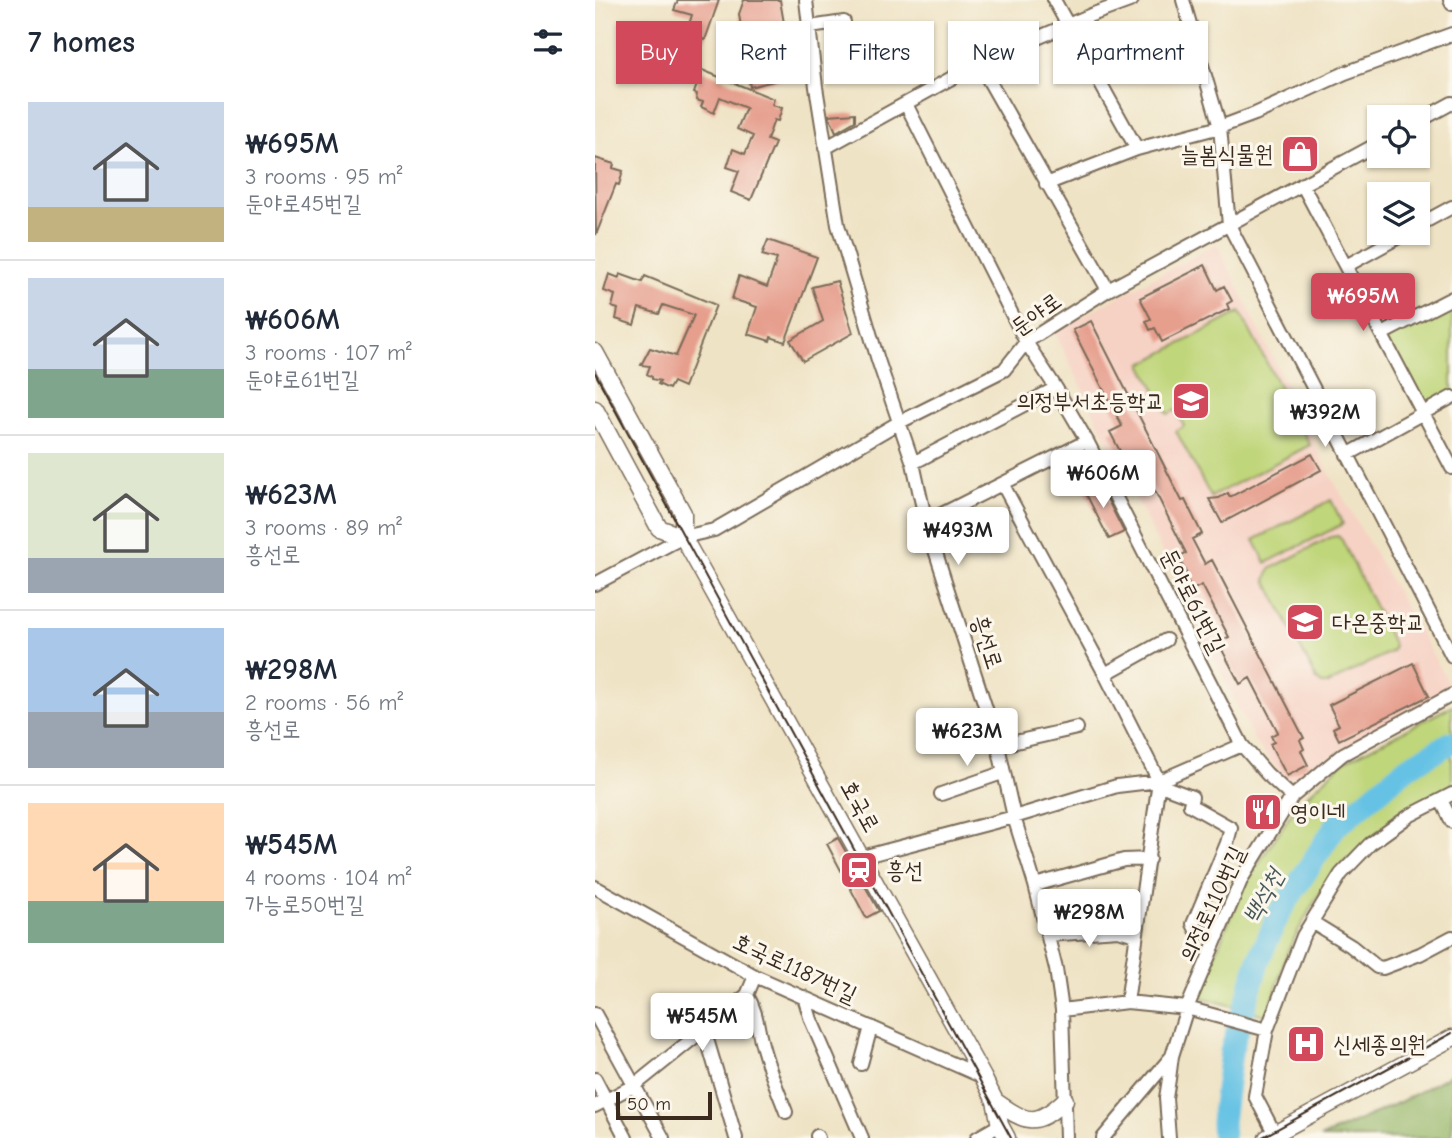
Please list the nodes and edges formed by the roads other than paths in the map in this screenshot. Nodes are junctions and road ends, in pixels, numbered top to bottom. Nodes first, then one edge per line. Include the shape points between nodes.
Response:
1 (806, 0) edge
2 (1054, 0) edge
3 (1132, 0) edge
4 (1183, 0) edge
5 (809, 21) edge
6 (1065, 21) edge
7 (1077, 21) edge
8 (824, 25) edge
9 (810, 27) joint
10 (1452, 34) edge
11 (948, 80) edge
12 (991, 84) edge
13 (1100, 84) edge
14 (1452, 103) edge
15 (907, 104) junction
16 (1430, 115) edge
17 (1220, 127) junction
18 (825, 148) junction
19 (1137, 149) junction
20 (1367, 149) edge
21 (1047, 184) junction
22 (1303, 184) junction
23 (1452, 207) edge
24 (1430, 219) edge
25 (1229, 225) junction
26 (1384, 245) edge
27 (1346, 266) junction
28 (1108, 290) junction
29 (1452, 298) edge
30 (1382, 334) junction
31 (1026, 342) junction
32 (595, 352) edge
33 (1056, 388) junction
34 (1452, 397) edge
35 (595, 409) edge
36 (1423, 413) junction
37 (898, 423) junction
38 (1087, 442) junction
39 (1347, 455) junction
40 (913, 463) junction
41 (1452, 468) edge
42 (1003, 485) junction
43 (926, 522) junction
44 (683, 537) junction
45 (595, 584) edge
46 (1166, 640) dead end
47 (1452, 656) edge
48 (1105, 674) junction
49 (1452, 695) edge
50 (1077, 728) dead end
51 (998, 746) junction
52 (1242, 746) junction
53 (1002, 773) junction
54 (1159, 783) junction
55 (941, 794) dead end
56 (1292, 797) junction
57 (1446, 797) edge
58 (1014, 817) junction
59 (1452, 822) edge
60 (862, 857) junction
61 (1149, 859) junction
62 (1035, 885) junction
63 (595, 887) edge
64 (1312, 922) junction
65 (1047, 934) junction
66 (1136, 935) junction
67 (1218, 936) junction
68 (1452, 937) edge
69 (755, 976) junction
70 (747, 995) junction
71 (804, 997) junction
72 (1127, 1002) junction
73 (1187, 1008) junction
74 (1062, 1010) junction
75 (595, 1014) edge
76 (871, 1027) junction
77 (704, 1029) junction
78 (1267, 1030) junction
79 (1452, 1038) edge
80 (1172, 1056) junction
81 (861, 1064) dead end
82 (983, 1077) junction
83 (595, 1079) edge
84 (635, 1085) junction
85 (1065, 1100) junction
86 (995, 1101) junction
87 (601, 1103) edge
88 (786, 1112) dead end
89 (1004, 1134) edge
90 (1273, 1136) edge
91 (626, 1138) edge
92 (663, 1138) edge
93 (736, 1138) edge
94 (862, 1138) edge
95 (977, 1138) edge
96 (1066, 1138) edge
97 (1103, 1138) edge
98 (1169, 1138) edge

1 - 5 street, 흥선로
2 - 6 street
3 - 7 street
4 - 17 street
8 - 9 street
9 - 18 street, 흥선로
10 - 17 street
11 - 15 street
12 - 21 street
13 - 19 street
14 - 16 street
15 - 18 street
15 - 31 street, 둔야로61번길
17 - 19 street
17 - 25 street
18 - 37 street, 흥선로 via 838,225
19 - 21 street
20 - 22 street, 둔야로
21 - 28 street
22 - 25 street, 둔야로
22 - 27 street
23 - 24 street
25 - 28 street, 둔야로
25 - 39 street
26 - 27 street
27 - 30 street
28 - 31 street, 둔야로
29 - 30 street
30 - 36 street
31 - 33 street, 둔야로61번길
31 - 37 street, 둔야로 via 1004,370
32 - 44 street, 호국로 via 683,513
33 - 38 street, 둔야로61번길
33 - 40 street
34 - 36 street
35 - 44 street, 호국로 via 659,528
36 - 39 street
36 - 41 street
37 - 40 street, 흥선로
37 - 44 street, 둔야로 via 714,530
38 - 42 street
38 - 52 street, 둔야로61번길
39 - 47 street
40 - 43 street, 흥선로
42 - 43 street
42 - 48 street
43 - 51 street, 흥선로
44 - 45 street, 둔야로
44 - 60 street, 호국로
46 - 48 street
48 - 54 street
49 - 56 street, 의정로110번길 via 1343,754
50 - 51 street
51 - 53 street, 흥선로
52 - 54 street
52 - 56 street, 둔야로61번길
53 - 55 street
53 - 58 street, 흥선로
54 - 58 street via 1117,786
54 - 61 street
54 - 67 street via 1192,797 1190,805 1231,828 1193,924 1196,930
56 - 67 street, 의정로110번길 via 1242,878
57 - 59 street
57 - 64 street via 1370,844 1341,874
58 - 60 street
58 - 62 street, 흥선로
60 - 82 street, 호국로
61 - 62 street via 1124,860
61 - 66 street
62 - 65 street, 흥선로
63 - 69 street, 호국로1187번길
64 - 68 street via 1383,968
64 - 78 street
65 - 66 street via 1118,930
65 - 74 street, 흥선로
66 - 72 street
67 - 73 street, 의정로110번길
69 - 70 street
69 - 71 street, 호국로1187번길
70 - 77 street
70 - 88 street via 757,1011 769,1069
71 - 76 street, 호국로1187번길
71 - 94 street
72 - 73 street
72 - 74 street
73 - 78 street
73 - 80 street, 의정로110번길
74 - 85 street, 흥선로
75 - 84 street
76 - 81 street
76 - 82 street, 호국로1187번길
77 - 84 street
77 - 93 street
78 - 90 street via 1255,1096
79 - 90 street
80 - 97 street
80 - 98 street, 의정로110번길 via 1166,1098
82 - 86 street, 호국로
83 - 87 street
84 - 87 street
84 - 92 street
85 - 86 street via 1046,1117 1035,1119 1018,1117
85 - 96 street, 흥선로
86 - 89 street, 호국로
87 - 91 street
89 - 95 street

